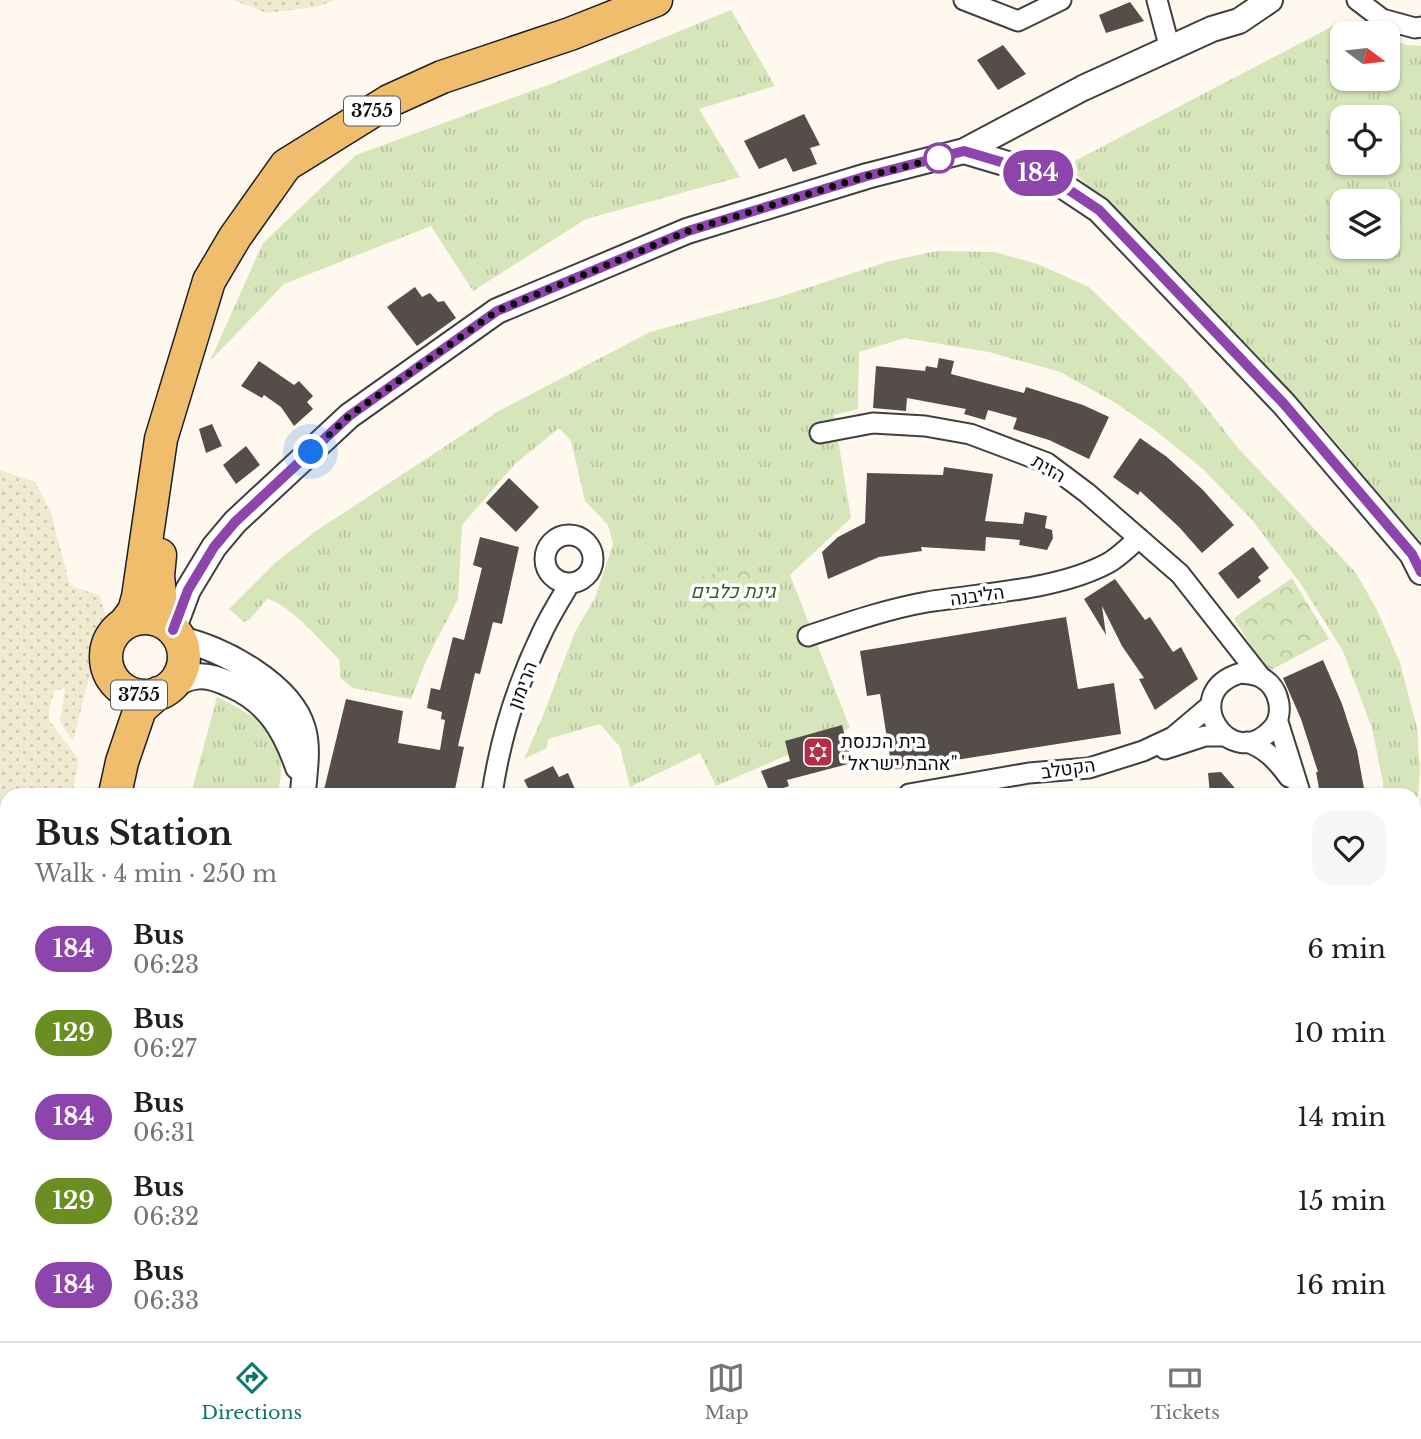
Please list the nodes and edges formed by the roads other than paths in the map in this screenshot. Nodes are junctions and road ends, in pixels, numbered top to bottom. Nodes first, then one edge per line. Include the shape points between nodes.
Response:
1 (656, 0) edge
2 (964, 0) edge
3 (1061, 0) edge
4 (1157, 0) edge
5 (1269, 0) edge
6 (1357, 0) edge
7 (1421, 27) edge
8 (1170, 48) junction
9 (964, 151) junction
10 (191, 342) junction
11 (820, 433) dead end
12 (1139, 538) junction
13 (1421, 572) edge
14 (570, 583) dead end
15 (125, 623) junction
16 (172, 630) junction
17 (1222, 630) junction
18 (808, 636) dead end
19 (1260, 676) junction
20 (166, 689) junction
21 (125, 691) junction
22 (1213, 697) junction
23 (1278, 722) junction
24 (1224, 736) junction
25 (1247, 743) junction
26 (1143, 751) junction
27 (122, 762) junction
28 (117, 788) edge
29 (302, 788) edge
30 (303, 788) edge
31 (493, 788) edge
32 (943, 788) edge
33 (1295, 788) edge
34 (1297, 788) edge

1 - 10 main road, 3755 via 442,77 389,101 286,165 234,237 209,281
2 - 3 street via 1018,22
4 - 8 street
5 - 8 street via 1239,21
6 - 7 street via 1381,19
8 - 9 street
9 - 13 street via 1048,176 1099,210 1284,404 1412,554
9 - 16 street via 688,231 497,311 349,416 235,522 188,590
10 - 15 main road, 3755 via 161,439 138,597
10 - 16 main road, 3755 via 158,576
11 - 12 street, הזית via 873,423 970,433 1046,463
12 - 17 street, הזית via 1180,575
12 - 18 street, הליבנה via 1110,562 1074,576 925,602
14 - 31 street, הרימון via 540,635 511,714
15 - 16 main road via 150,618
15 - 21 main road, 3755 via 109,640 106,663
16 - 20 main road, 3755 via 183,651 183,663
16 - 30 street via 253,671 295,711 306,746
17 - 19 street, הזית
17 - 22 street via 1225,678
19 - 22 street via 1241,673 1229,677
19 - 23 street via 1278,698
20 - 21 main road, 3755 via 141,696
20 - 27 main road, 3755 via 140,709
20 - 29 street via 196,676 243,690 278,721 289,740
21 - 27 main road, 3755
22 - 24 street via 1211,716
22 - 26 street, הקטלב via 1173,737
23 - 25 street via 1267,734
23 - 34 street
24 - 25 street
24 - 26 street, הקטלב
25 - 33 street via 1262,747 1274,758
26 - 32 street, הקטלב via 1089,768
27 - 28 main road, 3755

